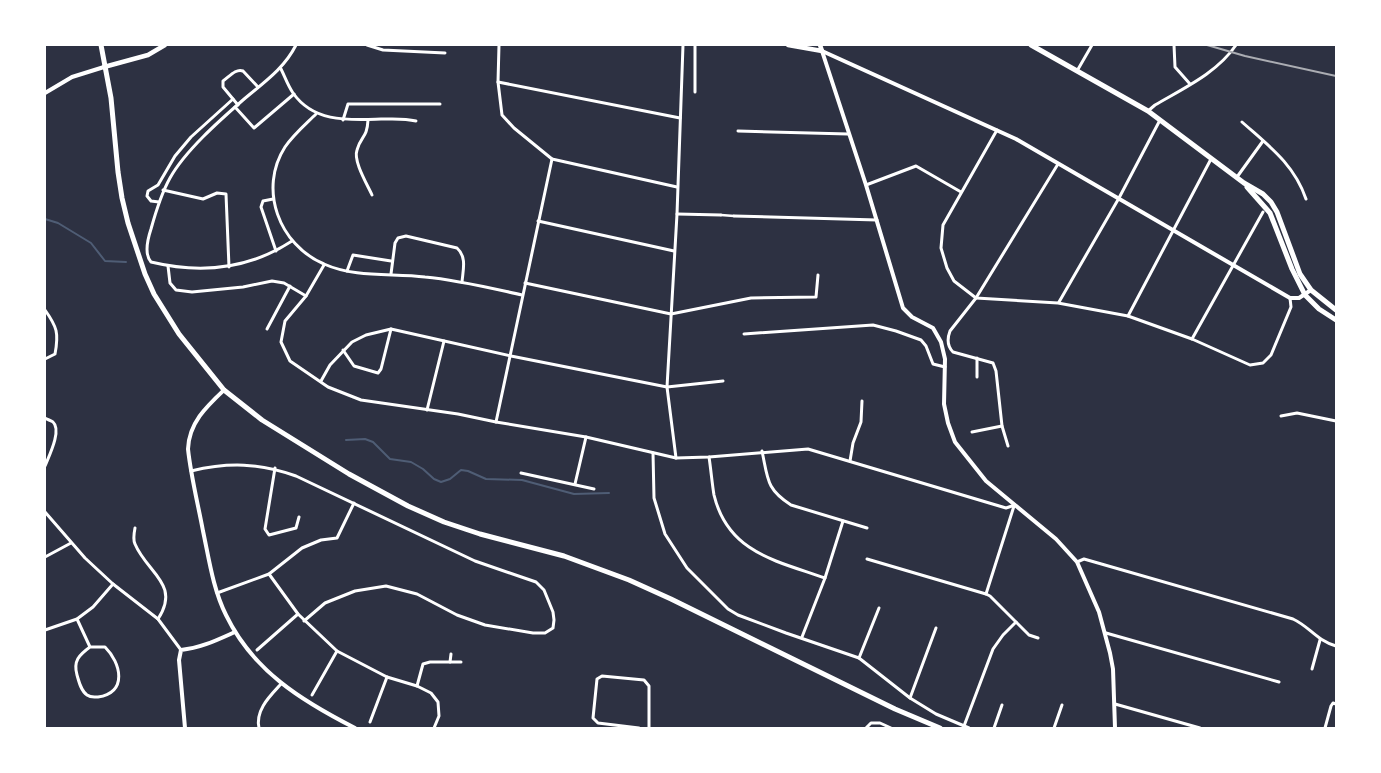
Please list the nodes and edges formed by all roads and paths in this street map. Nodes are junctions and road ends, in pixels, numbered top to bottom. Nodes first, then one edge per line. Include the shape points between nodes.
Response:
1 (101, 45) edge
2 (165, 45) edge
3 (296, 45) edge
4 (367, 45) edge
5 (383, 45) edge
6 (499, 45) edge
7 (683, 45) edge
8 (695, 45) edge
9 (788, 45) edge
10 (820, 45) edge
11 (1031, 45) edge
12 (1092, 45) edge
13 (1174, 45) edge
14 (1236, 45) edge
15 (383, 50) junction
16 (822, 51) junction
17 (445, 53) dead end
18 (104, 66) junction
19 (280, 69) junction
20 (1076, 71) junction
21 (498, 82) junction
22 (1190, 84) junction
23 (258, 87) junction
24 (695, 92) dead end
25 (45, 93) edge
26 (294, 94) junction
27 (233, 99) junction
28 (440, 104) dead end
29 (237, 106) junction
30 (1148, 111) junction
31 (316, 114) junction
32 (680, 118) junction
33 (344, 120) junction
34 (368, 120) junction
35 (1161, 120) junction
36 (416, 121) dead end
37 (1242, 122) dead end
38 (997, 130) junction
39 (738, 131) dead end
40 (848, 134) junction
41 (1263, 141) junction
42 (552, 159) junction
43 (1212, 159) junction
44 (1058, 164) junction
45 (1237, 178) junction
46 (1244, 183) junction
47 (866, 185) junction
48 (677, 187) junction
49 (164, 190) junction
50 (961, 192) junction
51 (372, 196) dead end
52 (1119, 198) junction
53 (273, 199) junction
54 (1306, 199) dead end
55 (158, 202) junction
56 (1263, 212) dead end
57 (677, 214) junction
58 (721, 215) joint
59 (734, 216) joint
60 (876, 220) junction
61 (538, 221) junction
62 (1174, 231) junction
63 (292, 241) junction
64 (276, 251) junction
65 (674, 251) junction
66 (391, 261) junction
67 (324, 265) junction
68 (1234, 265) junction
69 (168, 266) junction
70 (229, 266) junction
71 (347, 271) junction
72 (390, 274) junction
73 (818, 275) dead end
74 (462, 282) junction
75 (525, 283) junction
76 (290, 286) junction
77 (1311, 290) junction
78 (522, 295) junction
79 (1305, 295) junction
80 (306, 296) junction
81 (976, 298) junction
82 (1290, 298) junction
83 (1058, 303) junction
84 (45, 310) edge
85 (1336, 310) edge
86 (671, 314) junction
87 (1128, 316) junction
88 (1336, 320) edge
89 (267, 329) dead end
90 (391, 329) junction
91 (744, 334) dead end
92 (1192, 339) junction
93 (444, 341) junction
94 (343, 350) junction
95 (510, 356) junction
96 (977, 358) junction
97 (45, 360) edge
98 (945, 367) junction
99 (977, 377) dead end
100 (321, 381) junction
101 (723, 381) dead end
102 (667, 387) junction
103 (224, 390) junction
104 (862, 401) dead end
105 (427, 410) junction
106 (1281, 416) dead end
107 (45, 418) edge
108 (1336, 420) edge
109 (496, 422) junction
110 (1002, 426) junction
111 (972, 432) dead end
112 (586, 437) junction
113 (1008, 446) dead end
114 (762, 451) junction
115 (653, 453) junction
116 (709, 457) junction
117 (676, 458) junction
118 (850, 461) junction
119 (45, 466) edge
120 (274, 468) junction
121 (191, 471) junction
122 (521, 473) dead end
123 (575, 484) junction
124 (594, 488) dead end
125 (354, 503) junction
126 (1015, 505) junction
127 (45, 512) edge
128 (299, 517) dead end
129 (843, 521) junction
130 (134, 528) dead end
131 (867, 528) dead end
132 (71, 543) junction
133 (45, 557) edge
134 (867, 559) dead end
135 (1077, 562) junction
136 (269, 574) junction
137 (825, 578) junction
138 (113, 584) junction
139 (217, 593) junction
140 (986, 594) junction
141 (879, 608) dead end
142 (298, 614) junction
143 (77, 619) junction
144 (158, 619) junction
145 (304, 621) junction
146 (1016, 622) junction
147 (936, 628) dead end
148 (45, 630) edge
149 (235, 632) junction
150 (1106, 633) junction
151 (802, 637) junction
152 (1038, 638) dead end
153 (1320, 640) junction
154 (1336, 646) edge
155 (90, 647) junction
156 (181, 650) junction
157 (257, 650) dead end
158 (337, 651) junction
159 (451, 654) dead end
160 (859, 658) junction
161 (450, 662) junction
162 (461, 662) dead end
163 (1312, 669) dead end
164 (387, 677) junction
165 (1279, 682) dead end
166 (281, 684) junction
167 (417, 686) junction
168 (312, 695) dead end
169 (910, 698) junction
170 (1115, 704) junction
171 (1336, 704) edge
172 (1002, 705) dead end
173 (1062, 705) dead end
174 (370, 722) dead end
175 (964, 726) junction
176 (185, 728) edge
177 (259, 728) edge
178 (355, 728) edge
179 (434, 728) edge
180 (639, 728) edge
181 (648, 728) edge
182 (866, 728) edge
183 (891, 728) edge
184 (940, 728) edge
185 (969, 728) edge
186 (994, 728) edge
187 (1054, 728) edge
188 (1115, 728) edge
189 (1200, 728) edge
190 (1325, 728) edge

1 - 18 main road
2 - 18 main road via 148,55
3 - 19 street
4 - 15 street
5 - 15 street
6 - 21 street
7 - 32 street
8 - 24 street
9 - 16 main road
10 - 16 main road
11 - 20 main road
12 - 20 street
13 - 22 street via 1175,67
14 - 22 street via 1229,56
15 - 17 street
16 - 38 street
16 - 40 street
18 - 25 street via 72,77
18 - 103 main road via 111,98 122,198 145,274 179,334
19 - 23 street
19 - 26 street
20 - 30 main road
21 - 32 street
21 - 42 street via 502,115
22 - 30 street
23 - 27 street via 244,71 237,70 222,84
23 - 29 street
26 - 29 street via 254,128
26 - 31 street
27 - 29 street
27 - 55 street via 191,137 158,185 148,191 151,201
28 - 33 street via 348,104
29 - 49 street via 186,155
30 - 35 main road
31 - 33 street
31 - 53 street via 292,138 279,159
32 - 48 street
33 - 34 street
34 - 36 street
34 - 51 street via 367,134 357,148 356,156
35 - 43 main road
35 - 52 street
37 - 41 street
38 - 44 street
38 - 50 street
39 - 40 street
40 - 47 street
41 - 45 street
41 - 54 street via 1291,168
42 - 48 street
42 - 61 street
43 - 45 main road
43 - 62 street
44 - 52 street
44 - 81 street
45 - 46 main road
46 - 77 main road via 1263,194 1275,208 1296,264
46 - 79 main road via 1270,214
47 - 50 street via 916,166
47 - 60 street
48 - 57 street
49 - 55 street
49 - 70 street via 203,199 226,194
50 - 81 street via 943,225 941,248 954,281
52 - 62 street
52 - 83 street
53 - 63 street via 280,222
53 - 64 street via 263,202 261,207
55 - 69 street via 149,234 148,256 151,262
56 - 68 street
57 - 58 street
57 - 65 street
58 - 59 street
59 - 60 street
60 - 98 street via 903,308 937,332
61 - 65 street
61 - 75 street
62 - 68 street
62 - 87 street
63 - 64 street
63 - 67 street
64 - 70 street
65 - 86 street
66 - 71 street via 353,255
66 - 72 street
66 - 74 street via 395,243 401,237 455,247 464,258
67 - 71 street
67 - 80 street
68 - 82 street
68 - 92 street
69 - 70 street
69 - 76 street via 170,283 176,290 192,292 272,282
71 - 72 street
72 - 74 street
73 - 86 street via 816,296 751,298
74 - 78 street
75 - 78 street
75 - 86 street
76 - 80 street
76 - 89 street
77 - 79 street
77 - 85 main road
78 - 95 street
79 - 82 street
79 - 88 main road
80 - 100 street via 284,322 281,342 290,361
81 - 83 street
81 - 96 street via 950,331 948,344 955,353
82 - 92 street via 1288,315 1271,355 1263,363 1250,364
83 - 87 street
84 - 97 street via 56,325 57,337 55,354
86 - 102 street
87 - 92 street
90 - 93 street
90 - 94 street via 366,335
90 - 94 street via 378,373 354,366
91 - 98 street via 873,326 921,340 933,364
93 - 95 street
93 - 105 street
94 - 100 street
95 - 102 street
95 - 109 street
96 - 99 street
96 - 110 street via 993,363 996,371
98 - 126 street via 944,404 955,442 986,481
100 - 105 street via 361,400
101 - 102 street
102 - 117 street
103 - 121 street via 208,405 191,429 188,449
103 - 184 main road via 262,420 408,506 444,522 564,556 629,580 896,710
104 - 118 street via 861,422
105 - 109 street
106 - 108 street via 1297,413
107 - 119 street via 56,427
109 - 112 street
110 - 111 street
110 - 113 street
112 - 115 street
112 - 123 street
114 - 116 street
114 - 118 street via 808,449
114 - 129 street via 773,492 791,505
115 - 117 street
115 - 151 street via 654,498 665,534 687,568 728,608 754,621
116 - 117 street
116 - 137 street via 714,495 731,533 762,556
118 - 126 street via 1006,508
120 - 121 street via 233,464
120 - 125 street
120 - 128 street via 264,529 269,535 286,532 296,528
121 - 139 street
122 - 123 street
123 - 124 street
125 - 136 street via 337,538 302,548
125 - 145 street via 475,561 536,582 547,598 554,620 553,628 545,633 533,633 485,624 417,594 386,586 355,590 325,603
126 - 135 street via 1056,539
126 - 140 street
127 - 132 street
129 - 131 street
129 - 137 street
130 - 144 street via 134,543 164,587 166,608
132 - 133 street
132 - 138 street
134 - 140 street
135 - 150 street
135 - 153 street via 1084,559 1293,619
136 - 139 street
136 - 142 street
137 - 151 street
138 - 143 street via 93,607
138 - 144 street
139 - 149 street
140 - 146 street
141 - 160 street
142 - 145 street
142 - 157 street
143 - 148 street
143 - 155 street
144 - 156 street
145 - 158 street
146 - 152 street via 1029,635
146 - 175 street via 993,649
147 - 169 street
149 - 156 street via 212,643
149 - 166 street
150 - 165 street
150 - 170 street
151 - 160 street
153 - 154 street
153 - 163 street
155 - 155 street via 76,661 80,686 86,695 107,695 118,684 118,669 105,647
156 - 176 street via 179,660
158 - 164 street
158 - 168 street
159 - 161 street
160 - 169 street
161 - 162 street
161 - 167 street via 423,664
164 - 167 street
164 - 174 street
166 - 177 street via 259,714
166 - 178 street via 307,703
167 - 179 street via 431,693 438,702 439,716
169 - 175 street
170 - 188 street
170 - 189 street
171 - 190 street via 1331,706
172 - 186 street
173 - 187 street
175 - 185 street
180 - 181 street via 598,723 593,718 597,679 602,676 644,680 649,686
182 - 183 street via 871,723 880,723

